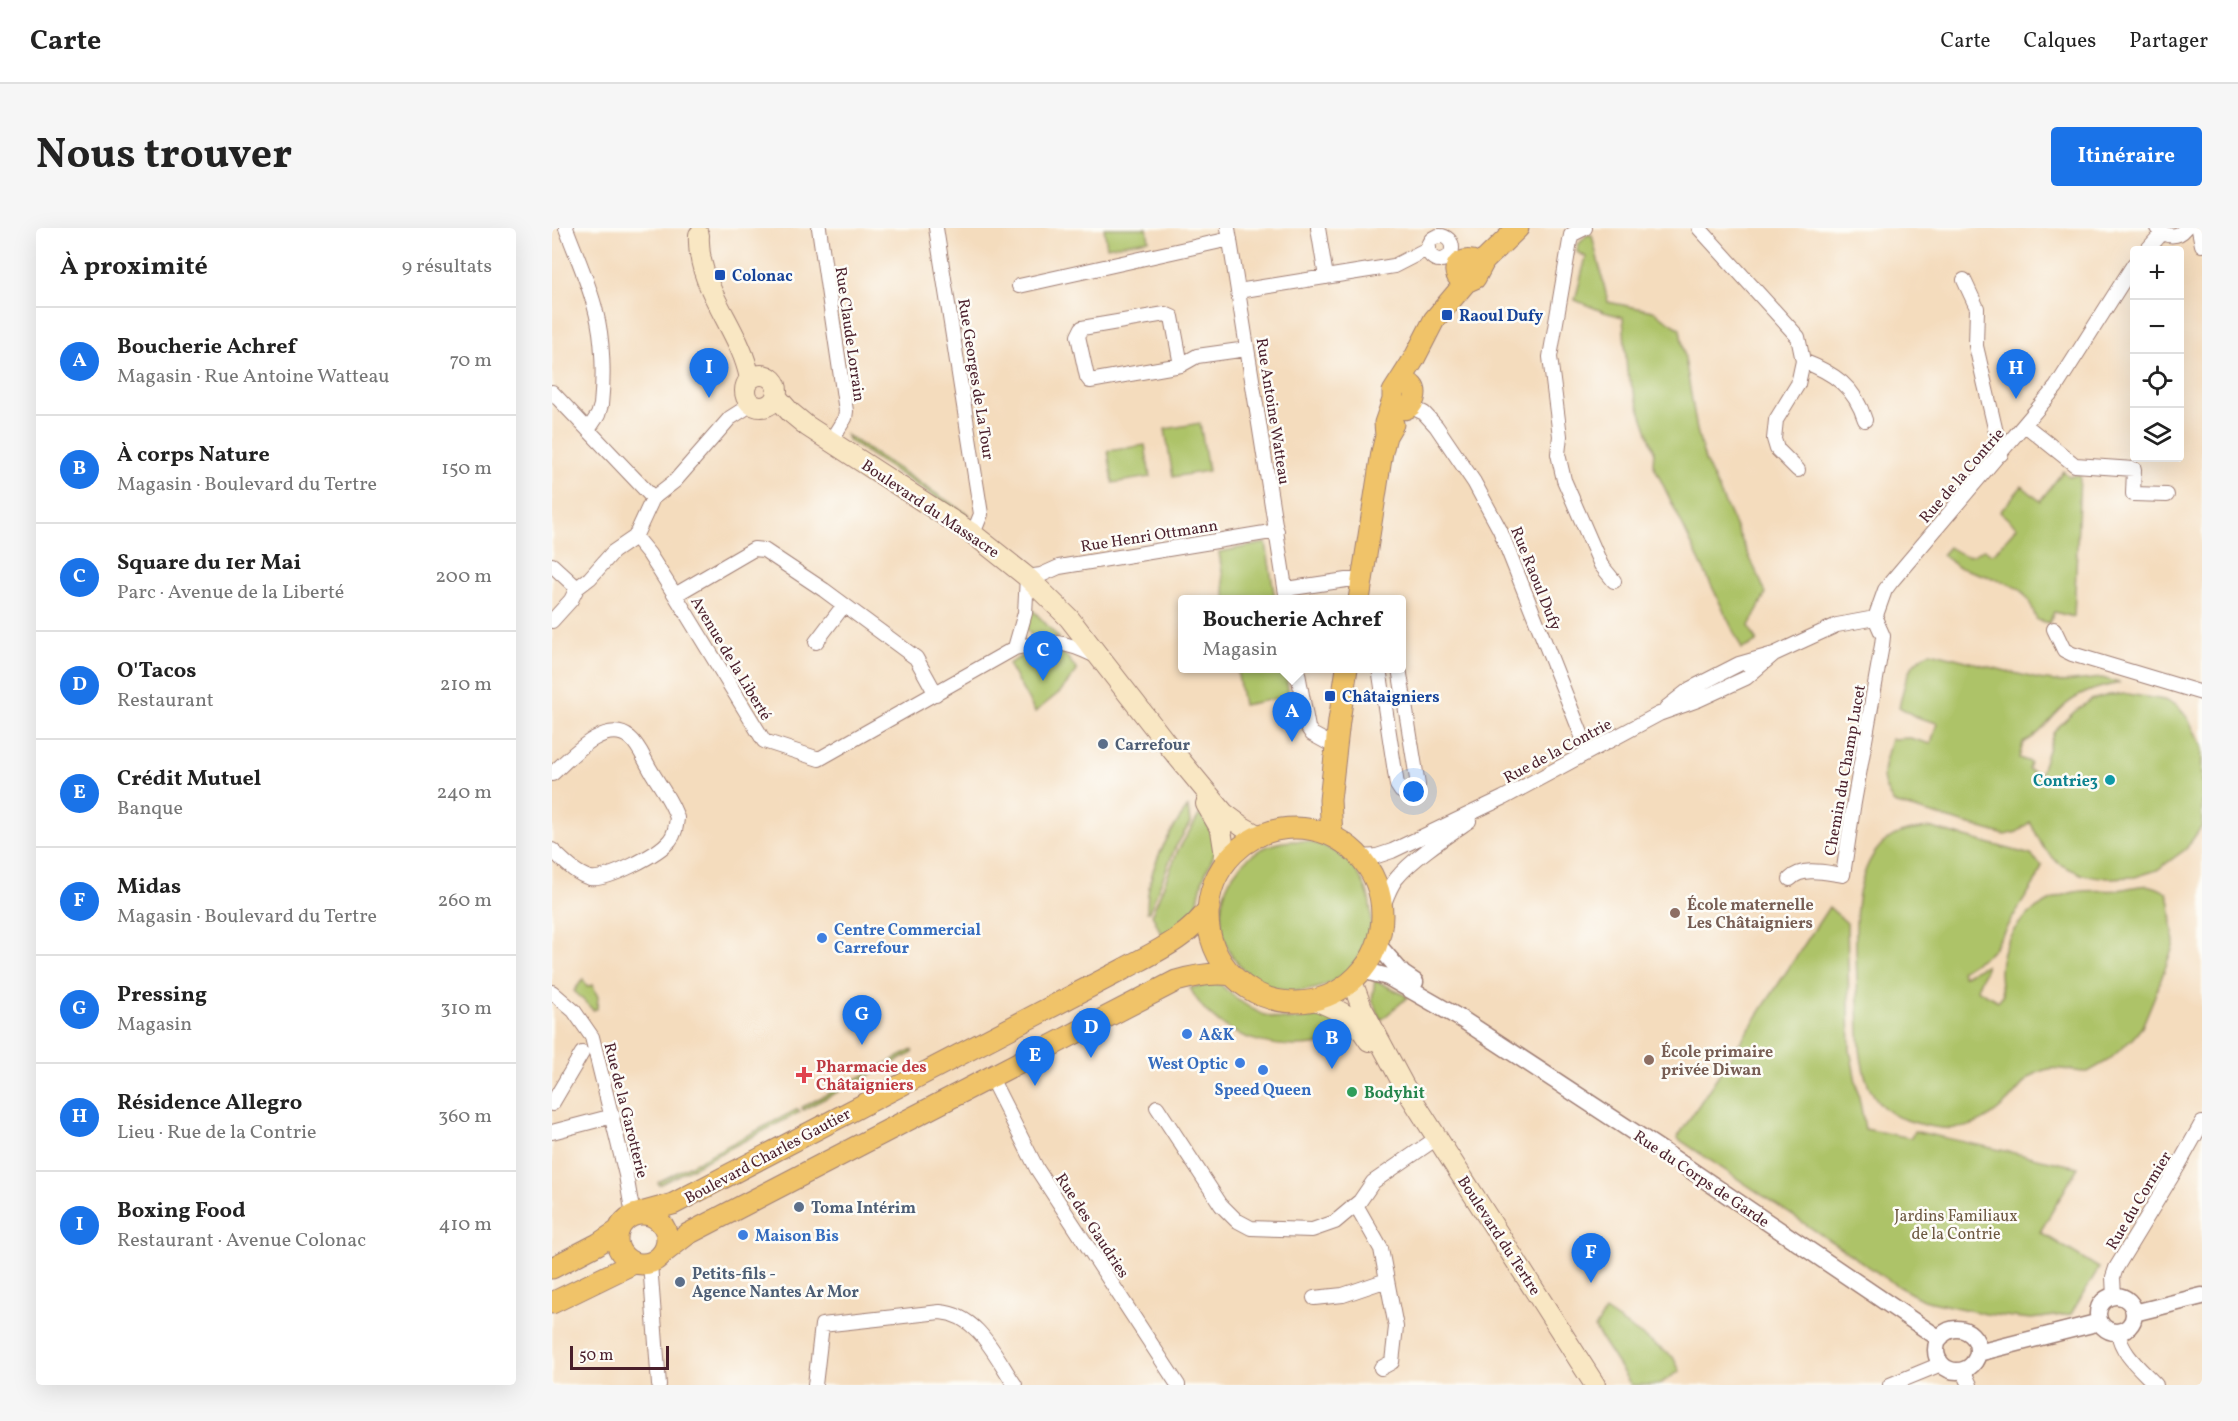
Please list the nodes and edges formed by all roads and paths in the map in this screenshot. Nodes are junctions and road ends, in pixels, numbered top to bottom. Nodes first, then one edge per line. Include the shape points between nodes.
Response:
1 (566, 228) edge
2 (819, 228) edge
3 (936, 228) edge
4 (1318, 228) edge
5 (1585, 228) edge
6 (1699, 228) edge
7 (2195, 229) edge
8 (697, 230) edge
9 (2159, 231) edge
10 (1516, 232) edge
11 (1567, 232) edge
12 (1229, 234) edge
13 (2202, 245) edge
14 (2150, 246) edge
15 (1451, 255) edge
16 (2130, 270) edge
17 (1326, 277) junction
18 (1964, 280) dead end
19 (1019, 286) dead end
20 (1238, 291) junction
21 (1247, 349) junction
22 (1803, 361) junction
23 (1181, 365) junction
24 (750, 379) junction
25 (552, 392) edge
26 (776, 396) junction
27 (1406, 397) junction
28 (752, 404) junction
29 (1865, 420) dead end
30 (2025, 425) junction
31 (588, 430) junction
32 (830, 442) junction
33 (2001, 454) junction
34 (1798, 470) dead end
35 (2168, 495) dead end
36 (653, 498) junction
37 (1277, 531) junction
38 (973, 534) junction
39 (635, 537) junction
40 (552, 566) edge
41 (1028, 577) junction
42 (1614, 581) dead end
43 (577, 588) junction
44 (1360, 590) edge
45 (1287, 594) edge
46 (675, 596) junction
47 (844, 605) junction
48 (1875, 618) junction
49 (552, 621) edge
50 (2054, 629) dead end
51 (816, 642) dead end
52 (1015, 648) junction
53 (1099, 657) junction
54 (1298, 673) edge
55 (1346, 673) edge
56 (1380, 673) edge
57 (1400, 673) edge
58 (936, 693) junction
59 (2202, 693) edge
60 (1339, 721) junction
61 (1167, 744) junction
62 (1332, 745) junction
63 (1588, 751) junction
64 (552, 774) edge
65 (1503, 798) junction
66 (1302, 828) junction
67 (1259, 836) junction
68 (1332, 836) junction
69 (552, 850) edge
70 (1360, 857) junction
71 (1226, 862) junction
72 (1790, 879) dead end
73 (1209, 908) junction
74 (1382, 909) junction
75 (1377, 944) junction
76 (1232, 975) junction
77 (1357, 976) junction
78 (552, 992) edge
79 (1315, 1000) junction
80 (1463, 1020) junction
81 (582, 1053) dead end
82 (990, 1076) junction
83 (1404, 1086) junction
84 (552, 1104) edge
85 (1157, 1107) dead end
86 (613, 1116) junction
87 (2202, 1123) edge
88 (552, 1132) edge
89 (1437, 1138) junction
90 (1356, 1205) junction
91 (626, 1223) junction
92 (649, 1260) junction
93 (552, 1268) edge
94 (1387, 1280) junction
95 (2202, 1296) edge
96 (2114, 1297) junction
97 (1314, 1298) dead end
98 (552, 1303) edge
99 (2134, 1313) junction
100 (2100, 1322) junction
101 (2118, 1332) junction
102 (1940, 1339) junction
103 (1978, 1353) junction
104 (1941, 1364) junction
105 (1381, 1368) dead end
106 (1967, 1377) edge
107 (659, 1385) edge
108 (815, 1385) edge
109 (1015, 1385) edge
110 (1178, 1385) edge
111 (1595, 1385) edge
112 (1890, 1385) edge
113 (2156, 1385) edge

1 - 31 street via 590,291 600,334 603,392 598,415
2 - 32 street, Rue Claude Lorrain via 846,411
3 - 38 street, Rue Georges de La Tour via 981,514
4 - 17 street
5 - 11 street
6 - 22 street via 1798,337
7 - 9 street via 2176,236
7 - 13 street
8 - 24 main road via 711,291 748,364
9 - 14 street
10 - 15 main road
11 - 42 street via 1550,357 1560,436 1558,454 1564,480 1601,565
12 - 19 street
12 - 20 street, Rue Antoine Watteau
15 - 17 street
15 - 27 main road via 1443,309 1414,359
16 - 30 street, Rue de la Contrie via 2056,387
17 - 20 street
18 - 33 street via 1977,308 1976,346
20 - 21 street, Rue Antoine Watteau
21 - 23 street via 1197,356
21 - 37 street, Rue Antoine Watteau
22 - 29 street via 1826,370 1845,386 1859,402
22 - 34 street via 1798,384 1776,420 1774,439 1777,449
23 - 23 street via 1172,317 1165,314 1082,328 1078,336 1090,381
24 - 26 main road via 768,377 776,387
24 - 28 main road via 745,392
25 - 31 street
26 - 28 main road via 766,406
26 - 32 main road, Boulevard du Massacre via 790,412
27 - 44 main road via 1385,423
27 - 63 street, Rue Raoul Dufy via 1436,426 1474,482 1500,530
28 - 36 street via 730,418 675,481
30 - 33 street, Rue de la Contrie
30 - 35 street via 2074,465 2134,469 2133,494
31 - 36 street
32 - 38 main road, Boulevard du Massacre
33 - 48 street, Rue de la Contrie via 1891,582
36 - 39 street
37 - 41 street, Rue Henri Ottmann via 1059,567
37 - 45 street, Rue Antoine Watteau
38 - 41 main road, Boulevard du Massacre
39 - 43 street via 613,552
39 - 46 street, Avenue de la Liberté
40 - 43 street
41 - 52 street via 1025,613
41 - 53 main road, Boulevard du Massacre via 1069,618
43 - 49 street
44 - 45 street via 1346,580
46 - 47 street via 754,549 764,550
46 - 58 street, Avenue de la Liberté via 764,741 819,759
47 - 51 street
47 - 58 street via 916,658
48 - 63 street, Rue de la Contrie via 1837,625 1774,654 1746,678 1659,714
48 - 72 street, Chemin du Champ Lucet via 1883,636 1882,645 1843,875 1807,872
50 - 59 street via 2064,650 2072,654
52 - 53 street, Avenue de la Liberté via 1066,643
52 - 58 street, Avenue de la Liberté
53 - 61 main road, Boulevard du Massacre
54 - 62 street via 1312,734
55 - 60 main road
56 - 57 street via 1397,785 1408,795 1418,786
60 - 62 main road
60 - 68 main road via 1330,800
61 - 67 main road, Boulevard du Massacre via 1224,813
61 - 71 main road, Boulevard du Massacre via 1216,819 1225,842
62 - 66 main road via 1320,798
63 - 65 street, Rue de la Contrie
64 - 69 street via 593,739 614,732 625,734 637,747 677,818 674,834 663,848 609,876 583,875
65 - 70 street, Rue de la Contrie via 1392,851
65 - 74 street, Rue de la Contrie via 1405,870 1390,888
66 - 67 main road
66 - 68 main road
67 - 71 main road
68 - 70 main road
70 - 74 main road via 1376,881
71 - 73 main road via 1216,880
73 - 76 main road via 1213,944
73 - 91 main road, Boulevard Charles Gautier via 1172,942 1122,970 673,1204
74 - 75 main road
75 - 77 main road
75 - 80 street, Rue du Corps de Garde via 1403,974
76 - 79 main road via 1249,989 1270,998 1292,1002
76 - 82 main road, Boulevard Charles Gautier via 1176,981
77 - 79 main road
77 - 80 street, Rue du Corps de Garde via 1388,977
77 - 83 main road, Boulevard du Tertre via 1362,1008
78 - 86 street, Rue de la Garotterie via 578,1015 592,1037
79 - 83 main road, Boulevard du Tertre via 1349,1016
80 - 102 street, Rue du Corps de Garde
81 - 84 street
82 - 92 main road, Boulevard Charles Gautier via 688,1234
82 - 110 street, Rue des Gaudries via 1036,1169
83 - 89 main road, Boulevard du Tertre
85 - 90 street via 1221,1204 1243,1226 1312,1230 1335,1222
86 - 88 street
86 - 91 street, Rue de la Garotterie via 626,1175
87 - 96 street, Rue du Cormier via 2116,1268
89 - 90 street via 1373,1182
89 - 111 main road, Boulevard du Tertre
90 - 94 street via 1379,1242
91 - 92 main road via 617,1243 619,1250 628,1260
91 - 92 main road via 646,1215 662,1224 667,1243
91 - 93 main road, Boulevard Charles Gautier via 598,1244
92 - 98 main road, Boulevard Charles Gautier
92 - 107 street
94 - 97 street via 1343,1295
94 - 105 street via 1396,1327 1392,1362
95 - 99 street
96 - 99 street via 2128,1301
96 - 100 street via 2101,1305
99 - 101 street via 2129,1326
100 - 101 street
100 - 103 street
101 - 113 street via 2120,1344
102 - 103 street via 1949,1331 1964,1330 1975,1339
102 - 104 street via 1936,1352
103 - 106 street
104 - 106 street
104 - 112 street
108 - 109 street via 822,1325 940,1312 959,1316 978,1330

